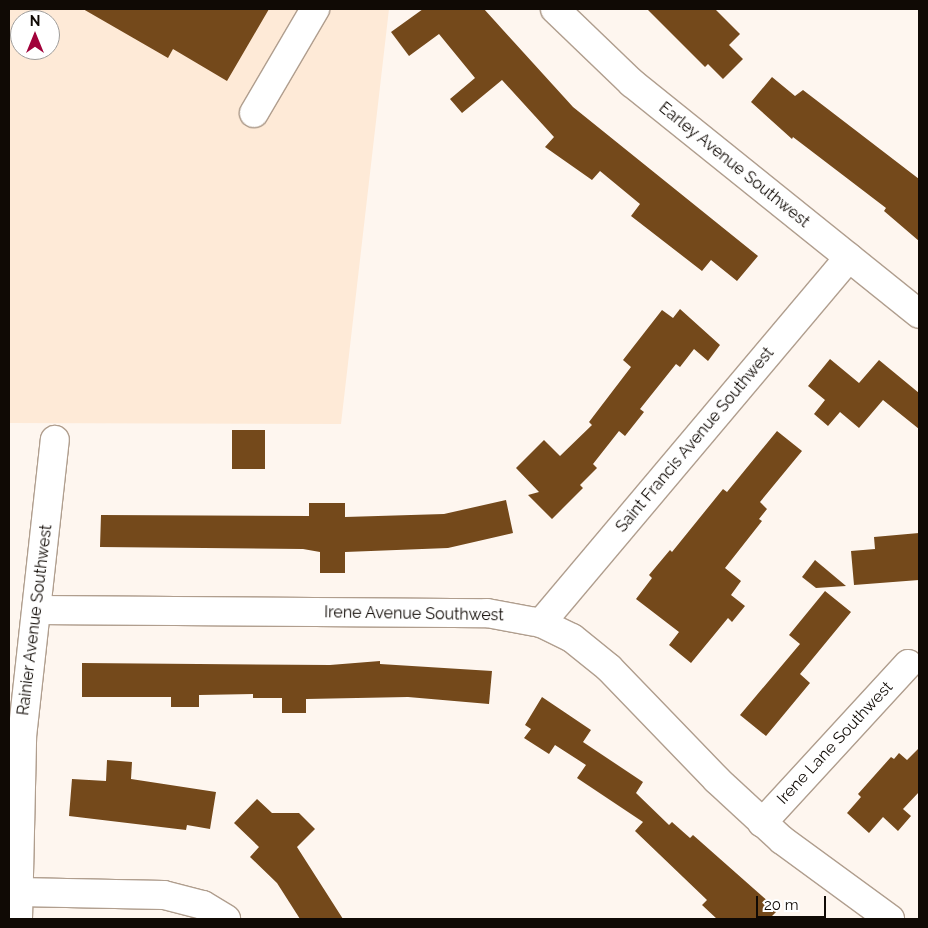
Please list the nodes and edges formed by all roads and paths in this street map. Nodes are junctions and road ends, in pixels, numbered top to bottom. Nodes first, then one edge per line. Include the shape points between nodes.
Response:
1 (315, 9) edge
2 (555, 9) edge
3 (254, 114) dead end
4 (849, 257) junction
5 (919, 314) edge
6 (55, 440) dead end
7 (37, 610) junction
8 (541, 623) junction
9 (908, 664) dead end
10 (762, 823) junction
11 (18, 892) junction
12 (18, 919) edge
13 (226, 919) edge
14 (890, 919) edge

1 - 3 street
2 - 4 street, Earley Avenue Southwest via 632,83
4 - 5 street, Earley Avenue Southwest
4 - 8 street, Saint Francis Avenue Southwest
6 - 7 street, Rainier Avenue Southwest
7 - 8 street, Irene Avenue Southwest via 487,613
7 - 11 street, Rainier Avenue Southwest via 21,752
8 - 10 street, Irene Avenue Southwest via 572,638 609,668
9 - 10 street, Irene Lane Southwest
10 - 14 street, Irene Avenue Southwest
11 - 12 street, Rainier Avenue Southwest
11 - 13 street via 164,895 203,905

